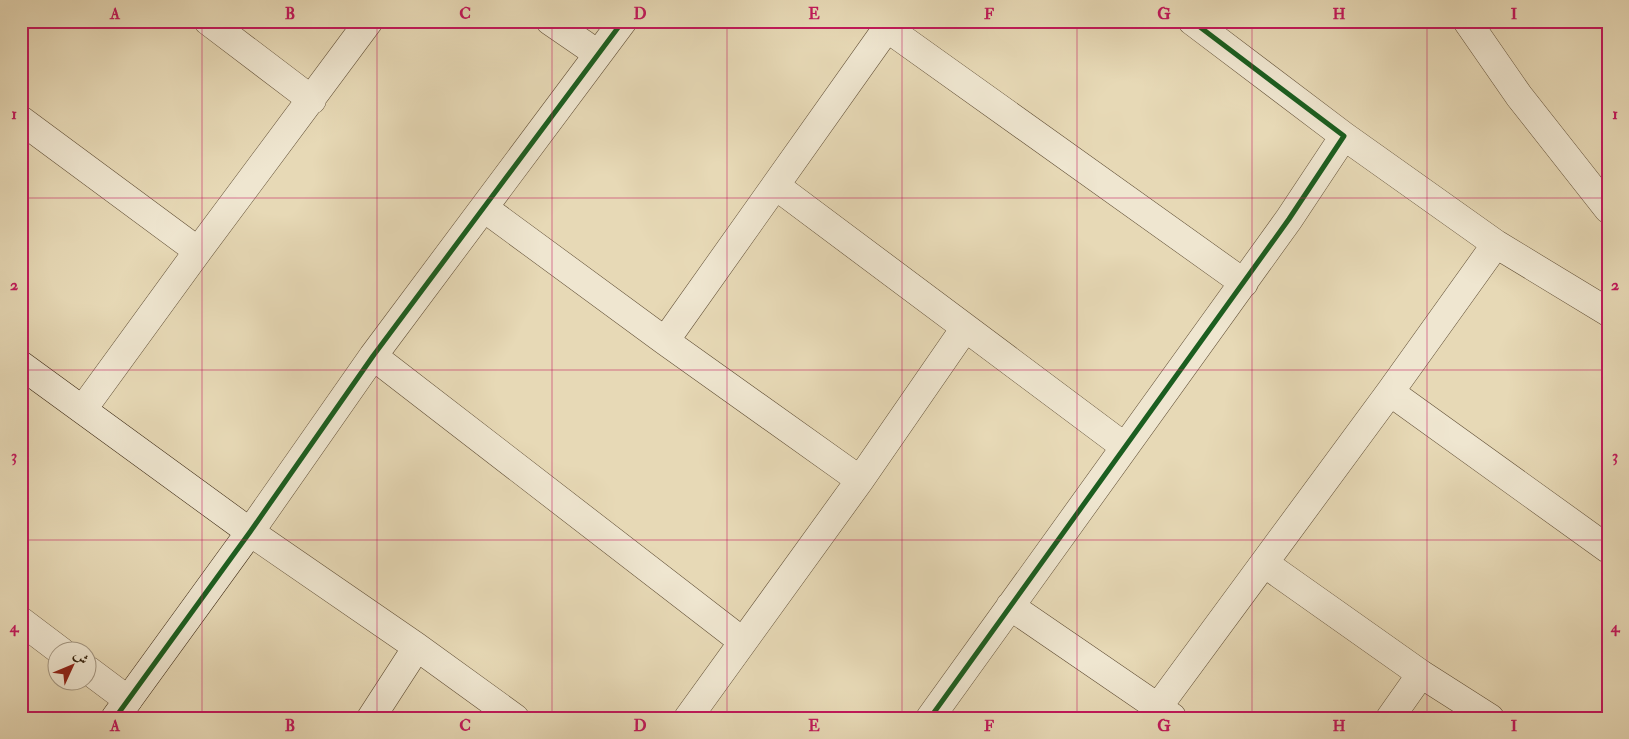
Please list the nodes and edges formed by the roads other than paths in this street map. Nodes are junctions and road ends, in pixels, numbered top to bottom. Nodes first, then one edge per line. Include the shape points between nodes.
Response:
1 (208, 21) edge
2 (370, 21) edge
3 (550, 21) edge
4 (623, 21) edge
5 (1192, 21) edge
6 (1467, 21) edge
7 (890, 24) edge
8 (598, 54) junction
9 (312, 100) junction
10 (21, 120) edge
11 (1344, 136) junction
12 (776, 186) junction
13 (484, 208) junction
14 (1608, 209) edge
15 (1496, 244) junction
16 (198, 251) junction
17 (1244, 282) junction
18 (1608, 312) edge
19 (965, 328) junction
20 (665, 341) junction
21 (373, 356) junction
22 (21, 365) edge
23 (1390, 392) junction
24 (83, 409) junction
25 (1125, 447) junction
26 (860, 480) junction
27 (250, 532) junction
28 (1605, 541) edge
29 (1264, 563) junction
30 (1010, 606) junction
31 (21, 621) edge
32 (742, 641) junction
33 (49, 642) edge
34 (417, 647) junction
35 (1421, 674) junction
36 (98, 682) edge
37 (121, 709) edge
38 (1166, 712) edge
39 (371, 718) edge
40 (516, 718) edge
41 (688, 718) edge
42 (930, 718) edge
43 (1390, 718) edge
44 (1490, 718) edge

1 - 9 street
2 - 9 street
3 - 8 street
4 - 8 street
5 - 11 street
6 - 14 street via 1519,96
7 - 12 street
7 - 17 street
8 - 13 street
9 - 16 street
10 - 16 street
11 - 15 street
11 - 17 street
12 - 19 street
12 - 20 street
13 - 20 street
13 - 21 street
15 - 18 street
15 - 23 street
16 - 24 street
17 - 25 street
19 - 25 street
19 - 26 street
20 - 26 street
21 - 27 street
21 - 32 street
22 - 24 street
23 - 28 street
23 - 29 street
24 - 27 street
25 - 30 street
26 - 32 street
27 - 34 street
27 - 37 street
29 - 35 street
29 - 38 street
30 - 38 street
30 - 42 street
31 - 33 street
32 - 41 street
34 - 39 street
34 - 40 street
35 - 43 street
35 - 44 street
36 - 37 street

